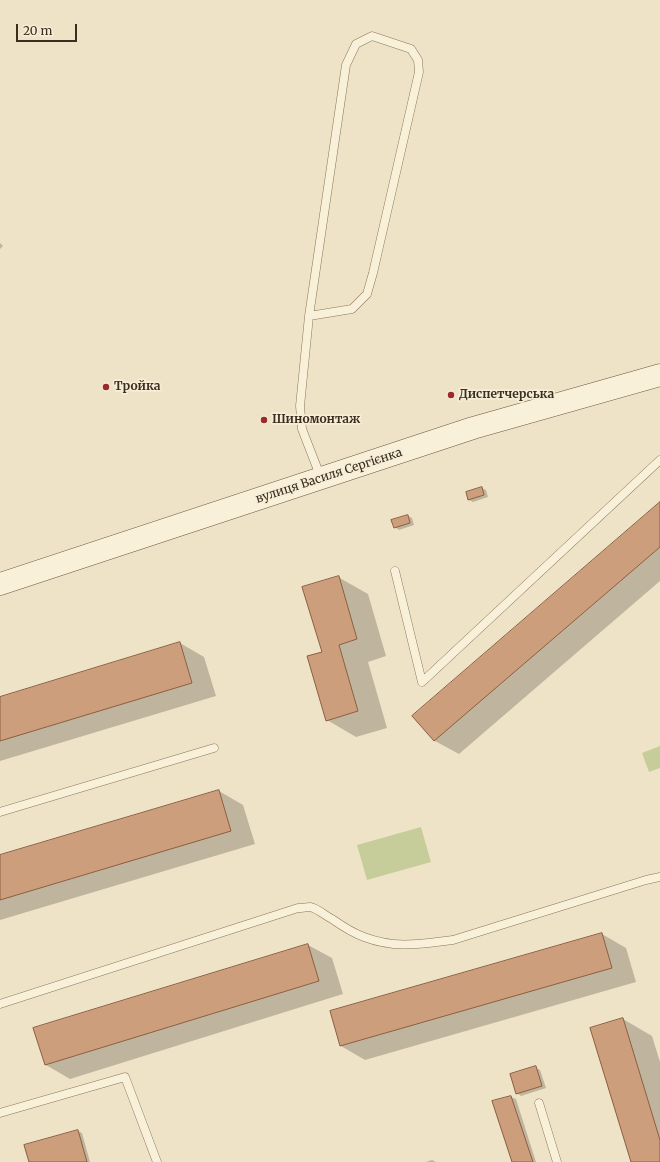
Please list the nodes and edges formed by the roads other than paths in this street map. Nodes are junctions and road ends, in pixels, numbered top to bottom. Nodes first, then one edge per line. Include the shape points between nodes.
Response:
1 (309, 316) junction
2 (660, 375) edge
3 (660, 460) edge
4 (321, 478) junction
5 (395, 571) dead end
6 (0, 584) edge
7 (214, 748) dead end
8 (0, 812) edge
9 (660, 877) edge
10 (0, 1004) edge
11 (539, 1103) dead end
12 (0, 1113) edge
13 (157, 1162) edge
14 (557, 1162) edge

1 - 1 lane via 346,65 356,44 372,36 411,49 418,60 419,72 374,273 367,294 352,309
1 - 4 lane via 300,406 302,429
2 - 4 main road, вулиця Василя Сергієнка via 473,428
3 - 5 lane via 422,682
4 - 6 main road, вулиця Василя Сергієнка
7 - 8 lane
9 - 10 lane via 453,940 420,944 399,945 364,937 321,911 310,907 298,908
11 - 14 lane
12 - 13 lane via 125,1077

